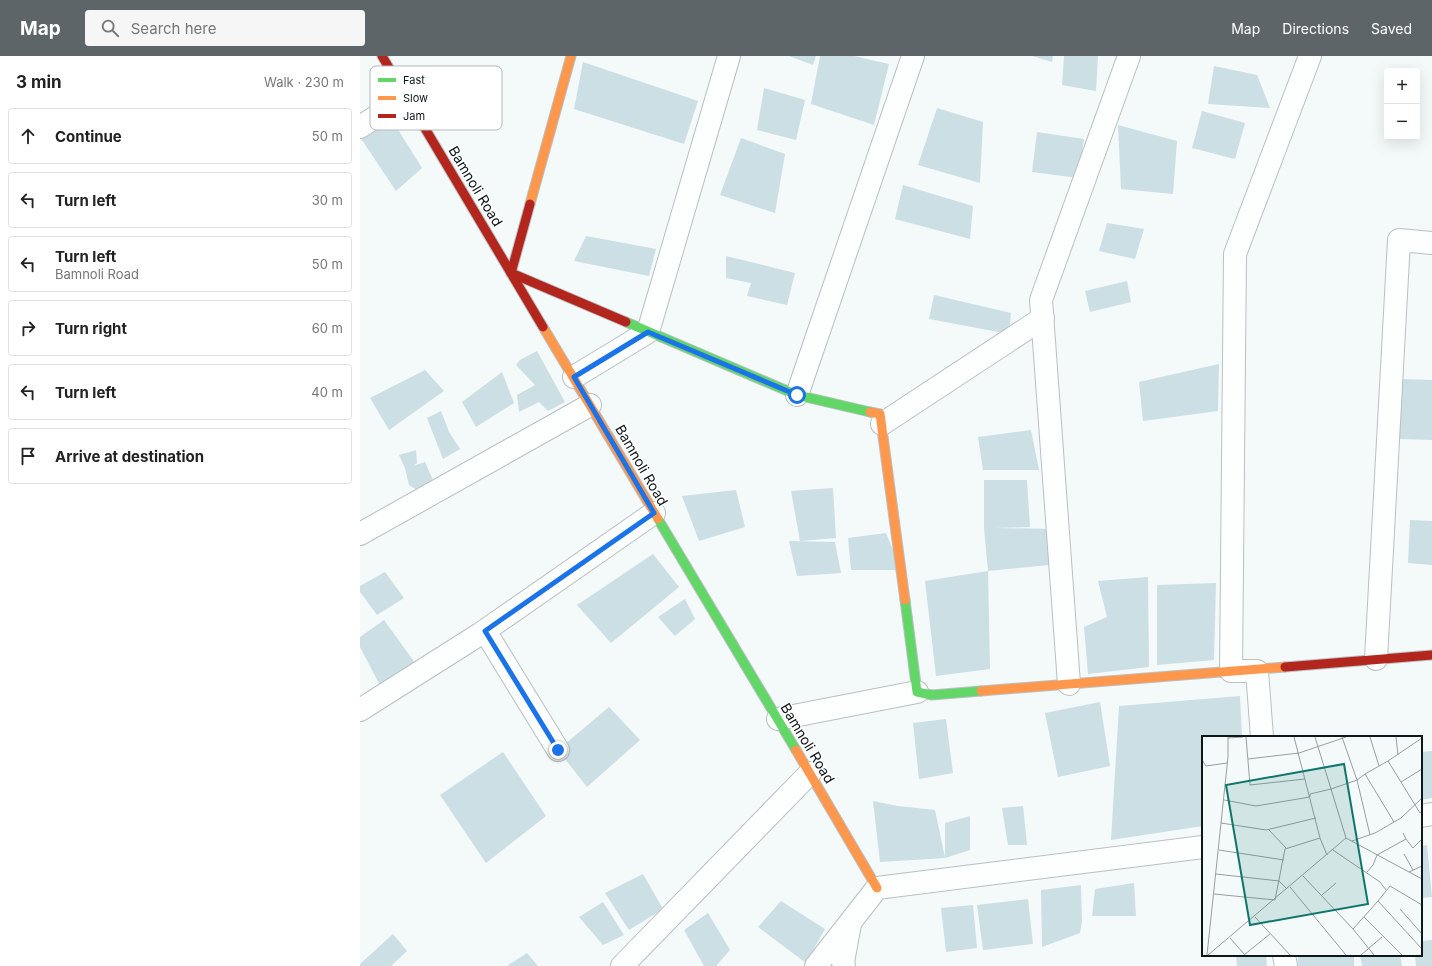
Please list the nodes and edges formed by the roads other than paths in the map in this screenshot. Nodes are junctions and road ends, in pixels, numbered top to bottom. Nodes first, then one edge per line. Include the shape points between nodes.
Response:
1 (382, 56) edge
2 (571, 56) edge
3 (729, 56) edge
4 (913, 56) edge
5 (1129, 56) edge
6 (1310, 56) edge
7 (388, 66) edge
8 (370, 121) edge
9 (360, 127) edge
10 (426, 130) edge
11 (1432, 243) edge
12 (511, 273) junction
13 (1043, 318) junction
14 (648, 332) junction
15 (574, 377) junction
16 (797, 395) junction
17 (590, 405) junction
18 (882, 424) junction
19 (654, 513) junction
20 (360, 534) edge
21 (485, 631) junction
22 (1432, 655) edge
23 (1376, 660) junction
24 (1231, 671) junction
25 (1068, 684) junction
26 (917, 692) junction
27 (360, 710) edge
28 (778, 719) junction
29 (1262, 736) edge
30 (558, 750) dead end
31 (810, 773) junction
32 (1432, 814) edge
33 (1422, 816) edge
34 (1202, 846) edge
35 (877, 888) junction
36 (851, 921) junction
37 (1284, 956) edge
38 (622, 966) edge
39 (816, 966) edge
40 (844, 966) edge
41 (1286, 966) edge

1 - 7 street, Bamnoli Road
2 - 12 street
3 - 14 street
4 - 16 street
5 - 13 street via 1042,300
6 - 24 street via 1235,254
8 - 9 street
10 - 12 street, Bamnoli Road
11 - 23 street via 1399,240
12 - 14 street
12 - 15 street, Bamnoli Road
13 - 18 street
13 - 25 street
14 - 15 street
14 - 16 street
15 - 17 street, Bamnoli Road
16 - 18 street via 880,414
17 - 19 street, Bamnoli Road
17 - 20 street
18 - 26 street
19 - 21 street
19 - 28 street, Bamnoli Road
21 - 27 street
21 - 30 street
22 - 23 street
23 - 24 street
24 - 25 street
24 - 29 street via 1257,671
25 - 26 street via 932,695
26 - 28 street
28 - 31 street, Bamnoli Road
31 - 35 street, Bamnoli Road
31 - 38 street
32 - 33 street
34 - 35 street
35 - 36 street
36 - 39 street
36 - 40 street
37 - 41 street

